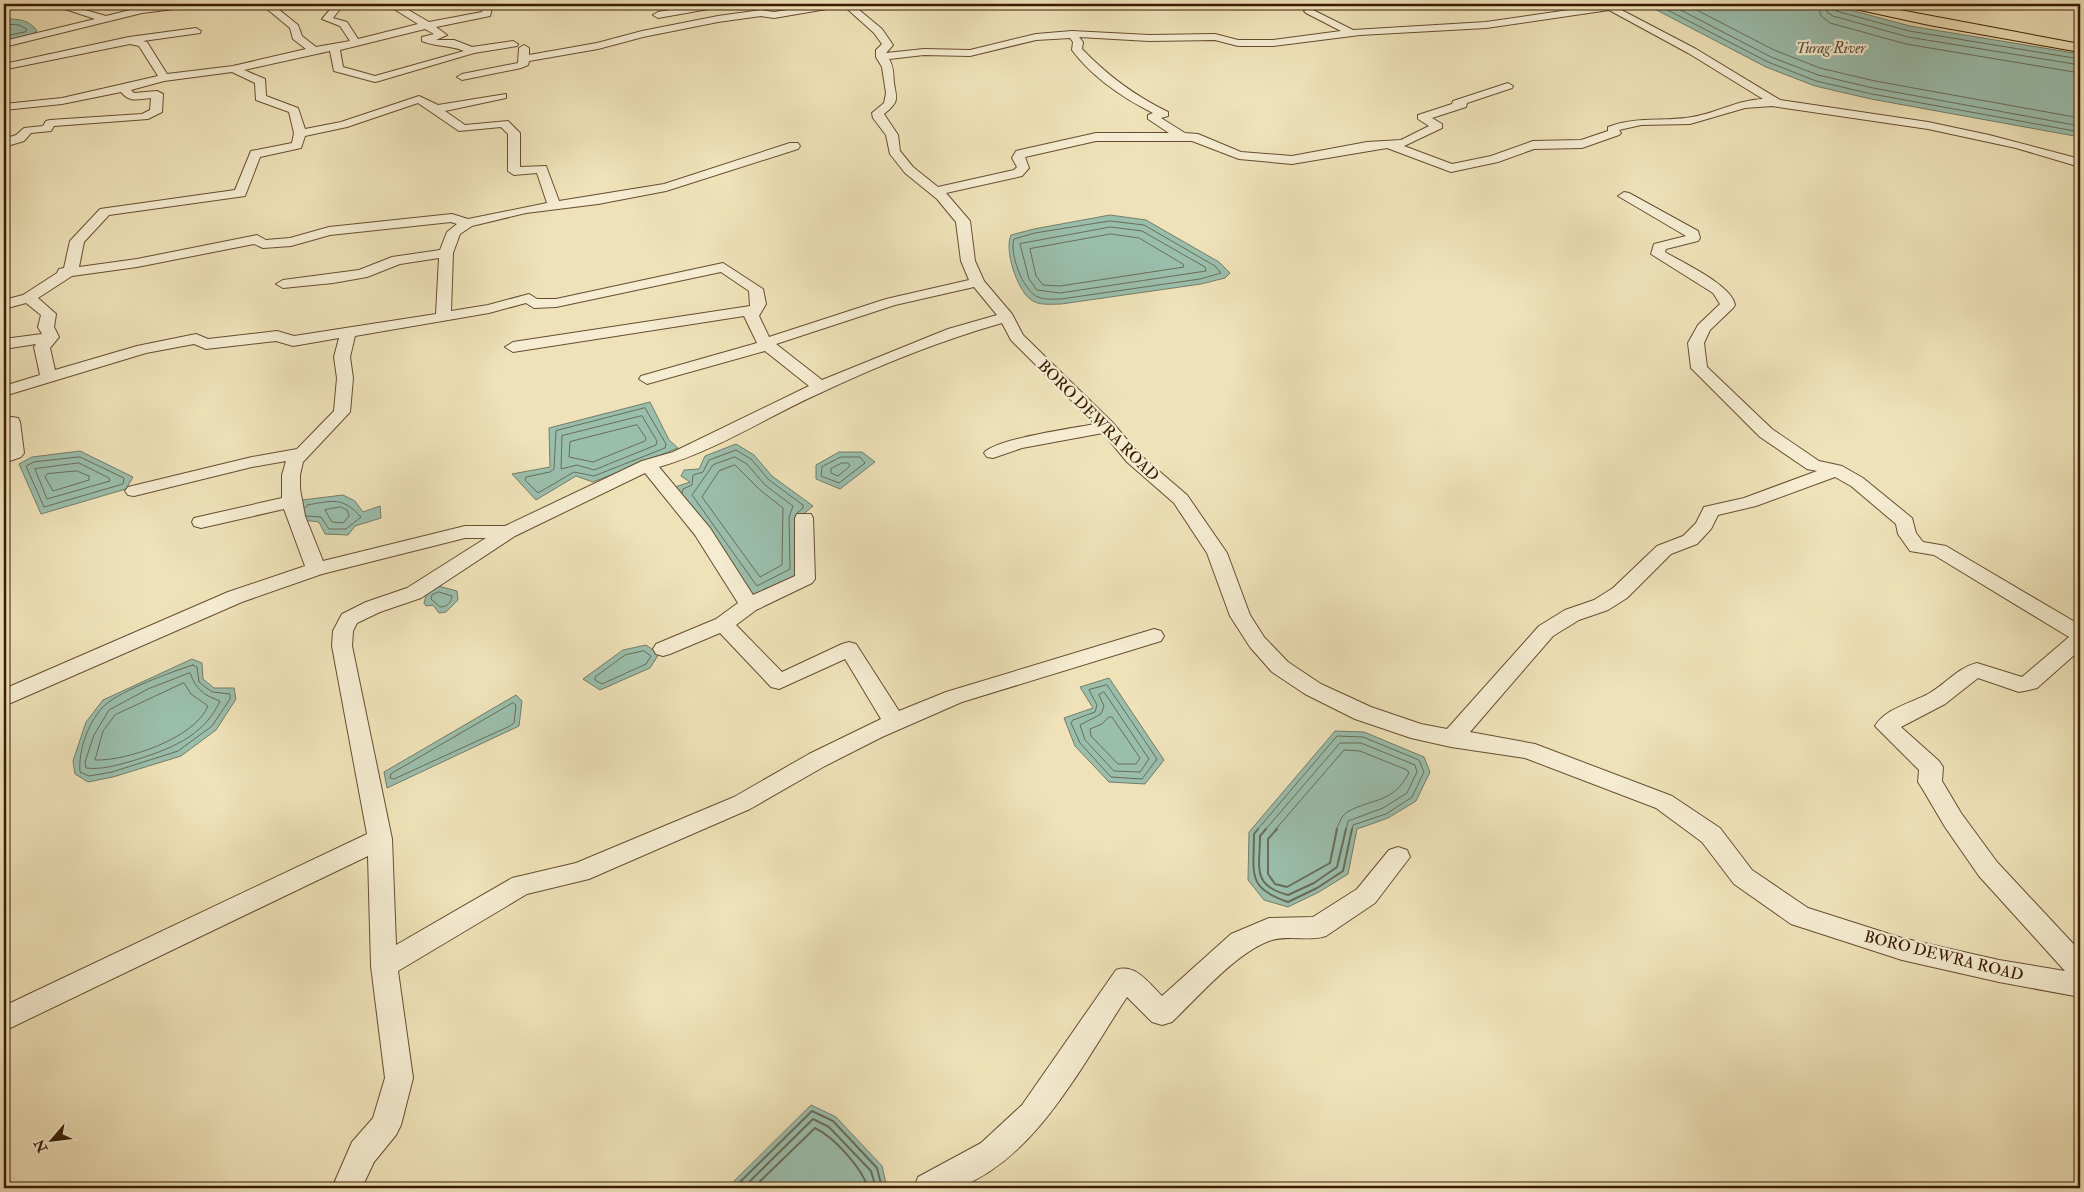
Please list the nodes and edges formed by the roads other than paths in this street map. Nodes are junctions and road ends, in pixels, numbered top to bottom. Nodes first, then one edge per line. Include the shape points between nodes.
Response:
1 (55, 4) edge
2 (190, 4) edge
3 (266, 4) edge
4 (352, 4) edge
5 (384, 4) edge
6 (500, 4) edge
7 (720, 4) edge
8 (842, 4) edge
9 (847, 4) edge
10 (1851, 4) edge
11 (1903, 4) edge
12 (2076, 4) edge
13 (336, 5) edge
14 (2080, 5) edge
15 (1309, 11) dead end
16 (1881, 11) junction
17 (658, 15) dead end
18 (106, 19) junction
19 (427, 26) junction
20 (196, 31) dead end
21 (1352, 33) junction
22 (1072, 34) junction
23 (494, 36) dead end
24 (130, 41) junction
25 (356, 43) junction
26 (4, 44) edge
27 (513, 44) junction
28 (335, 48) junction
29 (2080, 48) edge
30 (314, 50) junction
31 (471, 50) junction
32 (881, 57) junction
33 (525, 59) junction
34 (6, 66) dead end
35 (233, 69) junction
36 (462, 76) dead end
37 (164, 78) junction
38 (1508, 86) dead end
39 (124, 88) junction
40 (502, 96) dead end
41 (1780, 105) junction
42 (4, 107) edge
43 (436, 109) junction
44 (144, 117) junction
45 (145, 133) dead end
46 (300, 133) junction
47 (1182, 137) junction
48 (4, 143) edge
49 (1390, 145) junction
50 (794, 146) dead end
51 (2080, 163) edge
52 (937, 191) junction
53 (1624, 196) dead end
54 (554, 205) junction
55 (467, 223) junction
56 (446, 253) junction
57 (64, 272) junction
58 (977, 282) junction
59 (283, 284) dead end
60 (28, 298) junction
61 (4, 305) edge
62 (755, 310) junction
63 (443, 316) junction
64 (1007, 317) junction
65 (348, 331) junction
66 (51, 337) junction
67 (4, 344) edge
68 (766, 344) junction
69 (513, 347) dead end
70 (49, 378) junction
71 (647, 379) dead end
72 (820, 386) junction
73 (4, 392) edge
74 (4, 424) edge
75 (1107, 427) junction
76 (993, 452) dead end
77 (304, 453) junction
78 (4, 458) edge
79 (648, 465) junction
80 (1836, 470) junction
81 (134, 492) dead end
82 (290, 502) junction
83 (804, 518) dead end
84 (201, 522) dead end
85 (508, 532) junction
86 (316, 569) junction
87 (749, 605) junction
88 (723, 624) junction
89 (2080, 634) edge
90 (1154, 636) dead end
91 (2080, 639) edge
92 (663, 649) dead end
93 (4, 698) edge
94 (894, 722) junction
95 (1451, 739) junction
96 (380, 839) junction
97 (1398, 857) dead end
98 (384, 966) junction
99 (2080, 969) edge
100 (2080, 985) edge
101 (4, 1019) edge
102 (350, 1188) edge
103 (929, 1188) edge

1 - 18 street
2 - 18 street via 142,10
3 - 30 street via 296,27 297,37
4 - 13 street
5 - 19 street via 397,7
6 - 19 street via 487,6 487,14
7 - 17 street
8 - 33 street via 691,24
9 - 32 street, BORO DEWRA ROAD via 884,38 888,45 881,50
10 - 16 highway
11 - 16 street
12 - 14 street
13 - 25 street via 327,19 344,24
15 - 21 street
16 - 29 highway
18 - 24 street
18 - 26 street
19 - 25 street
19 - 31 street via 442,35 426,39 454,43
20 - 24 street
21 - 22 street via 1261,44 1215,37
21 - 41 street via 1486,25 1610,7 1692,51
22 - 32 street via 1036,37 970,53 924,52
22 - 47 street via 1078,42 1077,50 1102,74 1131,98 1164,114 1152,117
23 - 27 street
24 - 34 street
24 - 37 street via 143,44
25 - 28 street
27 - 31 street
27 - 33 street via 524,48
28 - 30 street
28 - 31 street via 338,69 375,79
30 - 35 street
32 - 52 street, BORO DEWRA ROAD via 888,69 887,84 892,93 888,104 878,113 879,118 892,135 894,151 909,170
33 - 36 street via 521,65
35 - 37 street
35 - 46 street via 261,81 260,98 294,110
37 - 39 street
38 - 49 street via 1422,117 1438,126 1412,139
39 - 42 street via 62,101
39 - 44 street via 131,97 157,94 156,112
40 - 43 street
41 - 49 street via 1752,103 1671,123 1630,122 1612,129 1615,133 1593,142 1533,145 1494,159 1454,168
41 - 51 street via 1897,118 1995,138
43 - 46 street via 419,99 343,125
43 - 54 street via 463,129 504,123 514,133 514,171 542,168
44 - 45 street
44 - 48 street via 50,124 47,129 28,130 20,138
46 - 57 street via 297,145 255,154 240,193 105,212 78,241 71,270
47 - 49 street via 1194,137 1239,155 1268,160 1299,159 1366,146
47 - 52 street via 1096,137 1053,146 1020,154 1018,158 1023,168 1018,173
50 - 54 street via 666,186
52 - 58 street, BORO DEWRA ROAD via 963,221 968,261
53 - 80 street via 1693,234 1693,238 1659,247 1658,254 1718,290 1727,299 1728,305 1703,328 1696,343 1698,368 1766,432 1813,465
54 - 55 street
55 - 56 street via 454,232
55 - 57 street via 452,218 329,232 291,242 263,244 257,239 157,261
56 - 59 street via 397,260 362,274
56 - 63 street
57 - 60 street
58 - 64 street, BORO DEWRA ROAD
58 - 68 street via 891,302
60 - 61 street
60 - 66 street via 50,314 46,327
62 - 63 street via 759,304 756,290 723,267 556,304 534,304 529,298 489,309
62 - 68 street via 751,316
62 - 69 street
63 - 65 street
64 - 72 street via 953,332
64 - 75 street, BORO DEWRA ROAD via 1016,337
65 - 70 street via 293,341 276,336 206,344 196,339 143,349
65 - 77 street via 342,357 345,378 342,412
66 - 67 street
66 - 70 street via 42,347
68 - 71 street
68 - 72 street
70 - 73 street
72 - 79 street via 679,456
74 - 78 street via 12,422 15,453
75 - 76 street
75 - 95 street, BORO DEWRA ROAD via 1133,458 1181,499 1217,553 1240,616 1257,642 1280,667 1313,689 1363,713
77 - 81 street via 252,462
77 - 82 street via 292,471
79 - 85 street
79 - 87 street via 702,532
80 - 89 street via 1857,482 1905,522 1907,534 1917,547 1939,550
80 - 95 street via 1750,502 1711,512 1690,540 1664,550 1620,593 1546,631
82 - 84 street
82 - 86 street
83 - 87 street via 805,579
85 - 86 street via 465,532
85 - 96 street via 414,593 349,619 343,631 342,646
86 - 93 street via 235,597
87 - 88 street
88 - 92 street
88 - 94 street via 779,682 849,649
90 - 94 street via 954,697
91 - 99 street via 2029,683 2019,684 1977,670 1963,675 1936,700 1898,716 1886,726 1931,767 1930,782 1988,869
94 - 98 street via 817,760 742,803 580,872 521,886
95 - 100 street, BORO DEWRA ROAD via 1527,750 1664,802 1712,835 1743,877 1800,916 1902,948 1999,971
96 - 98 street
96 - 101 street
97 - 103 street via 1366,896 1317,928 1269,929 1240,942 1162,1013 1125,978 1032,1115 992,1153
98 - 102 street via 399,1078 386,1125 363,1152

